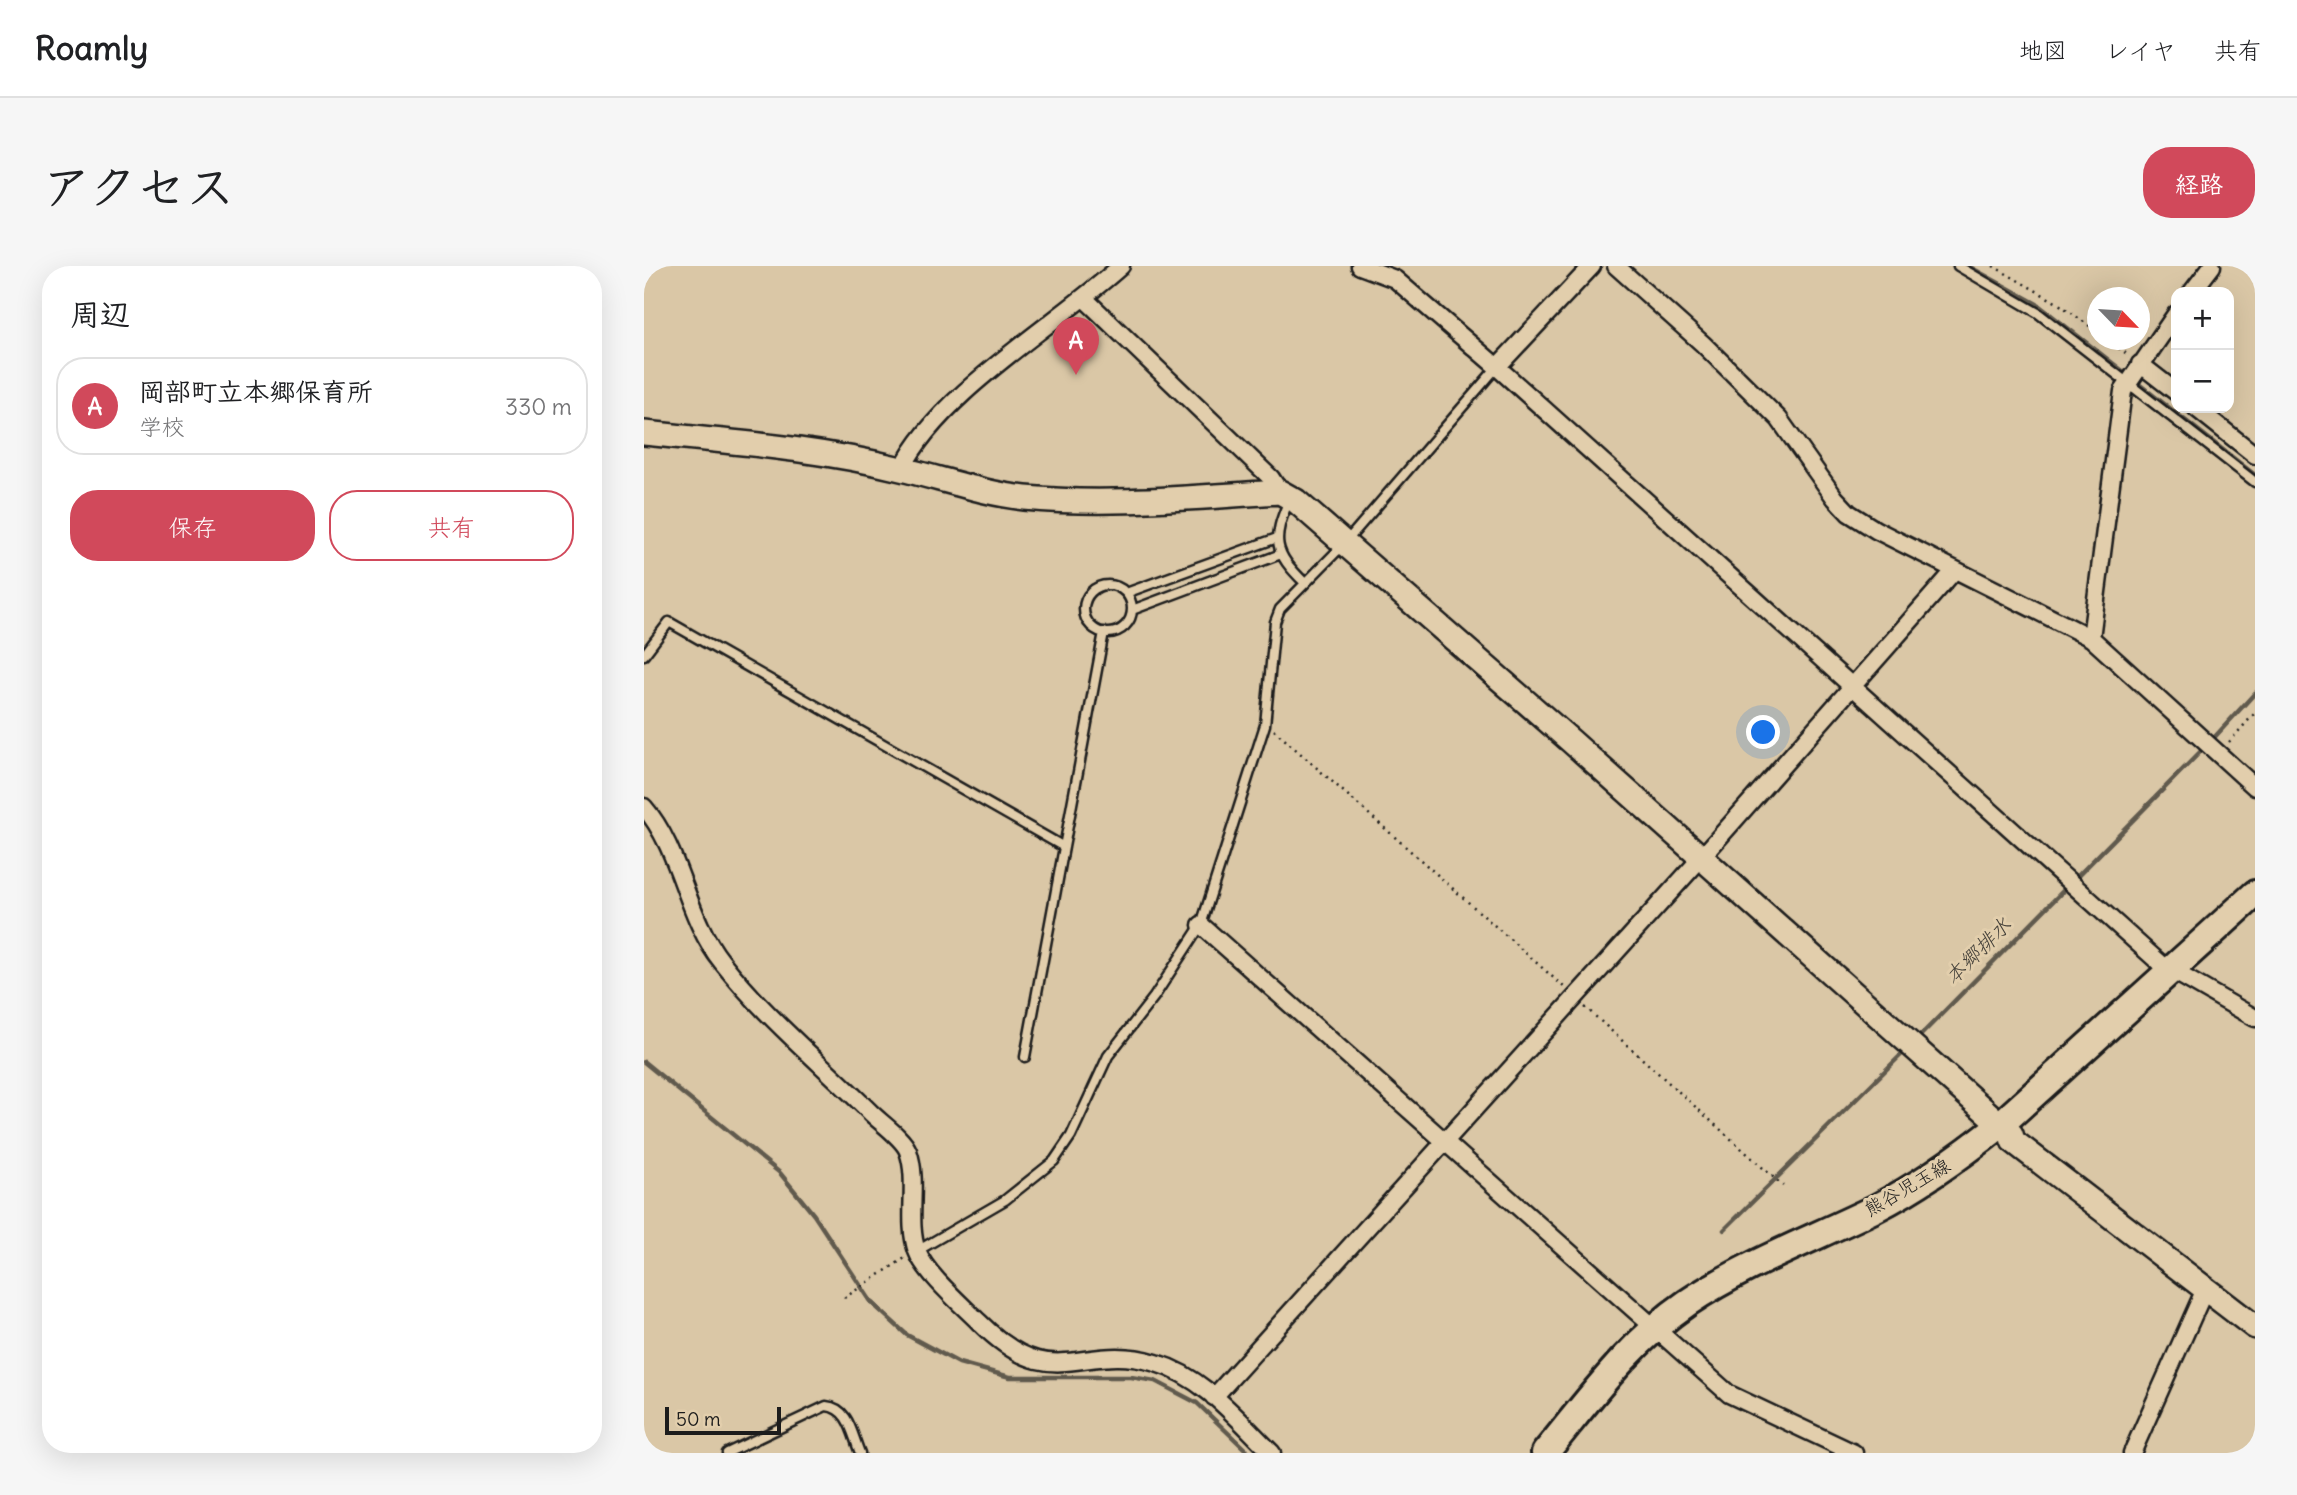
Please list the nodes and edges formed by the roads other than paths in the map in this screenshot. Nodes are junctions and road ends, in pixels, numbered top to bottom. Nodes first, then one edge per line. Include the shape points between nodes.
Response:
1 (1121, 266) edge
2 (1360, 266) edge
3 (1592, 266) edge
4 (1616, 266) edge
5 (1958, 266) edge
6 (2212, 266) edge
7 (2196, 287) edge
8 (1085, 299) junction
9 (2171, 321) edge
10 (2140, 364) junction
11 (1497, 367) junction
12 (2127, 384) junction
13 (2171, 389) edge
14 (2202, 413) edge
15 (644, 433) edge
16 (2255, 455) edge
17 (902, 469) junction
18 (2255, 482) edge
19 (1285, 495) junction
20 (1277, 538) junction
21 (1345, 543) junction
22 (1281, 554) junction
23 (1955, 570) junction
24 (1305, 583) junction
25 (1126, 593) junction
26 (1132, 610) junction
27 (1104, 632) junction
28 (2091, 638) junction
29 (644, 656) edge
30 (1851, 687) junction
31 (2255, 787) edge
32 (644, 807) edge
33 (1064, 848) junction
34 (1701, 858) junction
35 (2255, 894) edge
36 (1201, 925) junction
37 (2171, 971) junction
38 (2255, 1018) edge
39 (1025, 1057) dead end
40 (2000, 1125) junction
41 (1444, 1143) junction
42 (917, 1251) junction
43 (2205, 1289) junction
44 (2255, 1328) edge
45 (1655, 1329) junction
46 (1214, 1397) junction
47 (727, 1453) edge
48 (860, 1453) edge
49 (1272, 1453) edge
50 (1545, 1453) edge
51 (1854, 1453) edge
52 (2132, 1453) edge

1 - 8 street
2 - 11 street via 1395,279
3 - 11 street
4 - 23 street via 1779,419 1849,513
5 - 12 lane via 2038,313
6 - 7 street
8 - 17 street via 958,397
8 - 19 street
9 - 10 street
10 - 12 street
10 - 13 street
11 - 21 lane
11 - 30 street
12 - 18 lane
12 - 28 street
14 - 16 street
15 - 17 street via 820,453
17 - 19 street via 1027,498
19 - 20 lane
19 - 21 street
20 - 22 lane
20 - 25 lane
21 - 24 lane
21 - 34 street
22 - 24 lane
22 - 26 lane
23 - 28 street
23 - 30 street
24 - 36 lane via 1280,608 1275,622 1265,725
25 - 26 lane
25 - 27 lane via 1107,585 1087,597 1087,620
26 - 27 lane via 1126,625
27 - 33 lane
28 - 31 street
29 - 33 lane via 669,622
30 - 34 street
30 - 37 street
32 - 42 street via 663,835 698,924 721,962 908,1149
33 - 39 lane
34 - 40 street
34 - 41 street
35 - 37 main road, 熊谷児玉線
36 - 41 street
36 - 42 lane via 1108,1056 1055,1161 1005,1200
37 - 38 street
37 - 40 main road, 熊谷児玉線
40 - 43 street via 2013,1141
40 - 45 main road, 熊谷児玉線 via 1923,1181 1712,1287
41 - 45 street
41 - 46 street
42 - 46 street via 979,1322 1024,1357 1049,1364 1115,1358 1154,1363 1187,1377
43 - 44 street
43 - 52 street
45 - 50 main road, 熊谷児玉線
45 - 51 street via 1739,1401
46 - 49 street
47 - 48 lane via 826,1406 837,1406 844,1413

